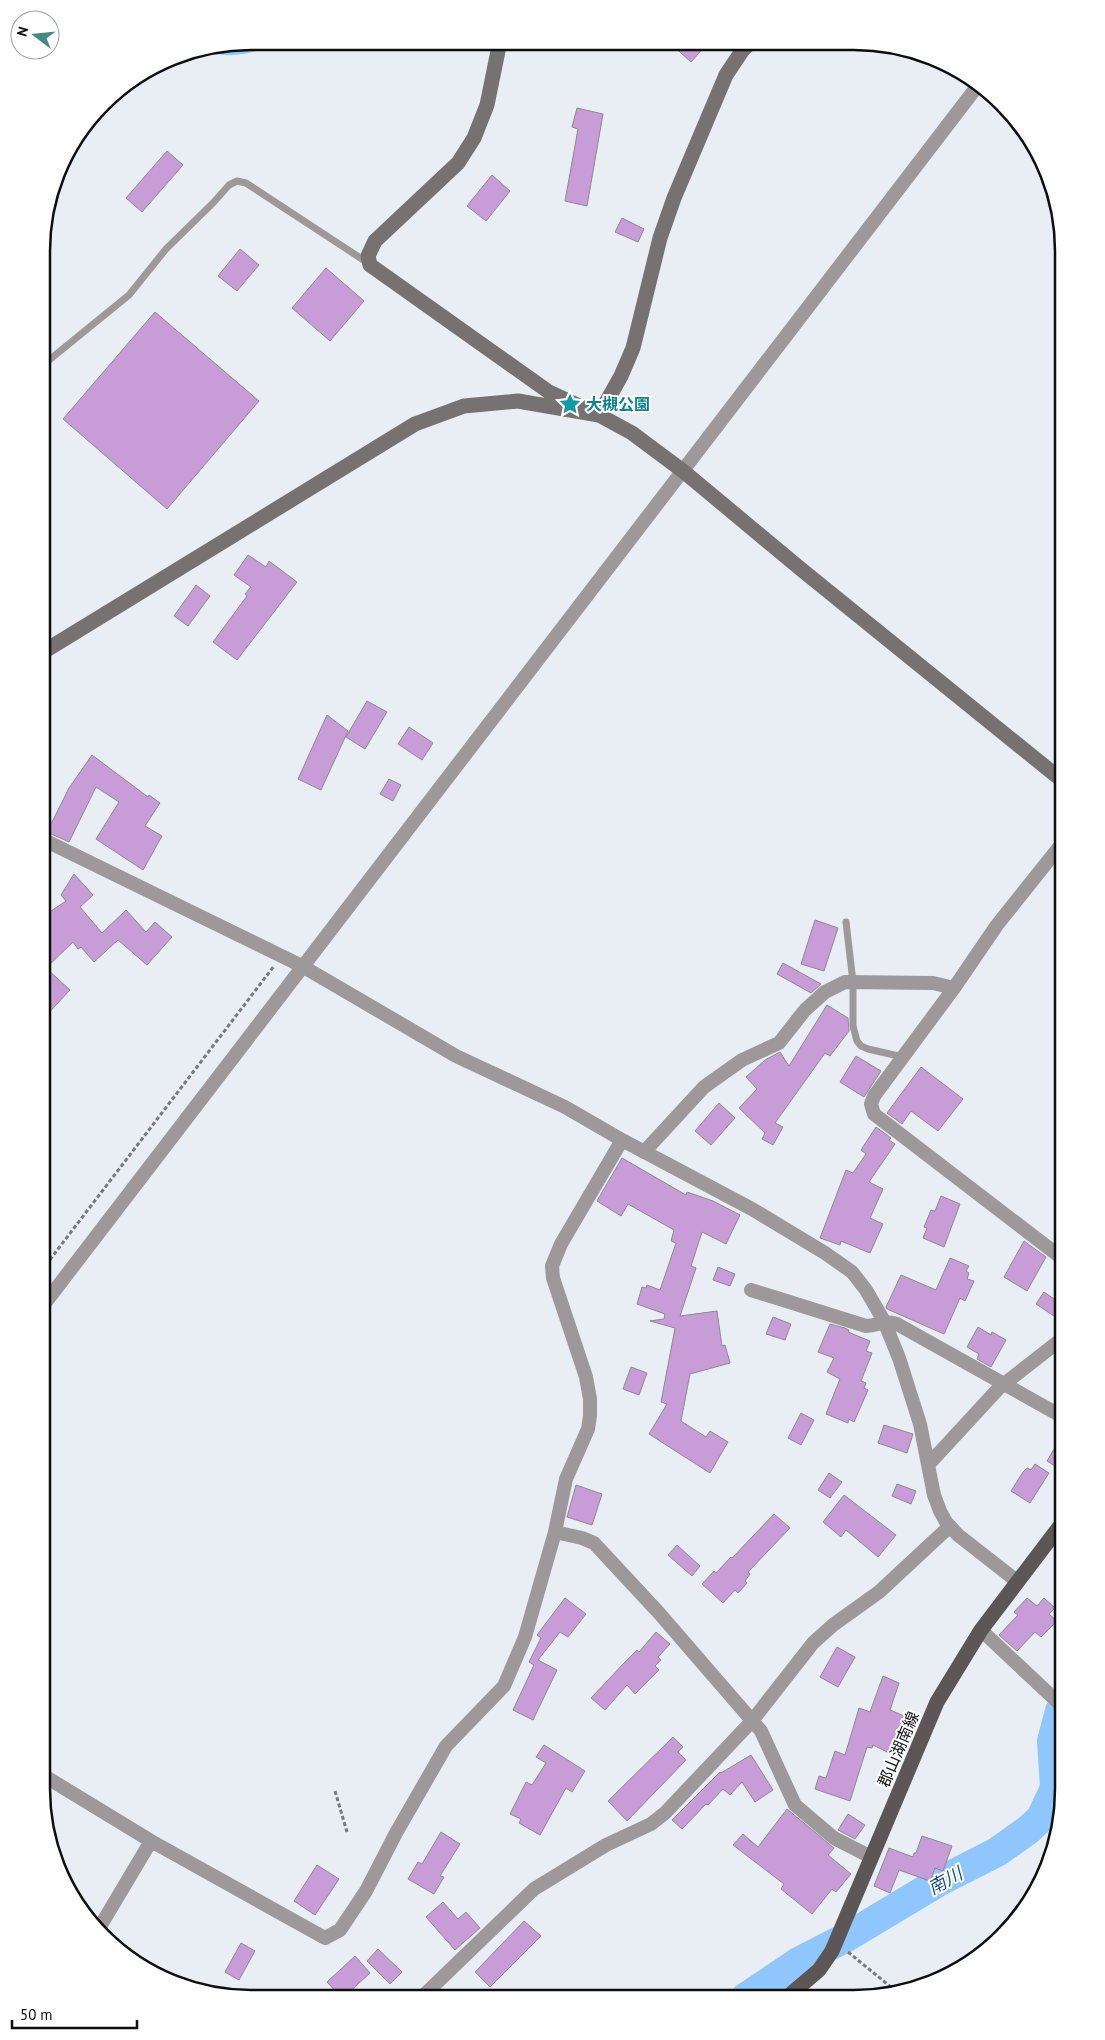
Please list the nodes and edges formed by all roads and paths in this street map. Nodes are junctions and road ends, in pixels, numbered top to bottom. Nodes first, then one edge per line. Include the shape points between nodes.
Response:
1 (498, 50) edge
2 (742, 50) edge
3 (974, 90) edge
4 (370, 265) junction
5 (50, 359) edge
6 (599, 415) junction
7 (683, 470) junction
8 (50, 647) edge
9 (1055, 775) edge
10 (50, 843) edge
11 (1055, 852) edge
12 (846, 922) dead end
13 (282, 956) junction
14 (302, 966) junction
15 (853, 982) junction
16 (954, 988) junction
17 (903, 1057) junction
18 (622, 1140) junction
19 (644, 1152) junction
20 (1055, 1252) edge
21 (50, 1260) edge
22 (751, 1290) dead end
23 (50, 1297) edge
24 (884, 1321) junction
25 (1055, 1344) edge
26 (1004, 1384) junction
27 (1055, 1413) edge
28 (928, 1465) junction
29 (950, 1526) junction
30 (555, 1532) junction
31 (1055, 1533) edge
32 (1018, 1582) junction
33 (981, 1630) junction
34 (1055, 1699) edge
35 (752, 1721) junction
36 (50, 1779) edge
37 (335, 1790) dead end
38 (347, 1832) dead end
39 (151, 1841) junction
40 (871, 1857) junction
41 (102, 1924) edge
42 (835, 1944) junction
43 (890, 1986) edge
44 (430, 1990) edge
45 (795, 1990) edge

1 - 4 street via 488,105 474,138 458,163 375,241 368,256
2 - 6 street via 726,75 674,198 660,238 633,348
3 - 7 street
4 - 5 lane via 246,182 237,181 229,184 166,249 128,295
4 - 6 street via 550,392
6 - 7 street via 632,433
6 - 8 street via 518,401 464,406 415,424
7 - 9 street
7 - 14 street
10 - 13 street
11 - 16 street via 997,925
12 - 15 lane
13 - 14 street
13 - 21 path
14 - 18 street via 456,1056 565,1107
14 - 23 street
15 - 16 street via 933,983
15 - 17 lane via 852,1020 857,1041 868,1049
15 - 19 street via 845,982 817,997 779,1043 742,1060 704,1088
16 - 17 street
17 - 20 street via 874,1096 871,1104 874,1114
18 - 19 street
18 - 30 street via 561,1244 552,1266 590,1399 588,1429 566,1478
19 - 24 street via 752,1209 852,1272
22 - 24 street via 866,1326
24 - 26 street via 903,1327
24 - 28 street via 920,1424
25 - 26 street
26 - 27 street
26 - 28 street
28 - 29 street via 937,1503
29 - 32 street
29 - 35 street via 879,1592 833,1625 813,1644
30 - 35 street via 594,1544 659,1613
30 - 39 street via 525,1636 507,1681 446,1746 366,1891 340,1930 325,1938
31 - 32 main road, 郡山湖南線
32 - 33 main road, 郡山湖南線
33 - 34 street
33 - 40 main road, 郡山湖南線 via 937,1702
35 - 40 street via 765,1739 795,1805 834,1838
35 - 44 street via 665,1813 651,1824 606,1844 534,1889
36 - 39 street
37 - 38 path
39 - 41 street
40 - 42 main road, 郡山湖南線
42 - 43 path
42 - 45 main road, 郡山湖南線 via 819,1970

